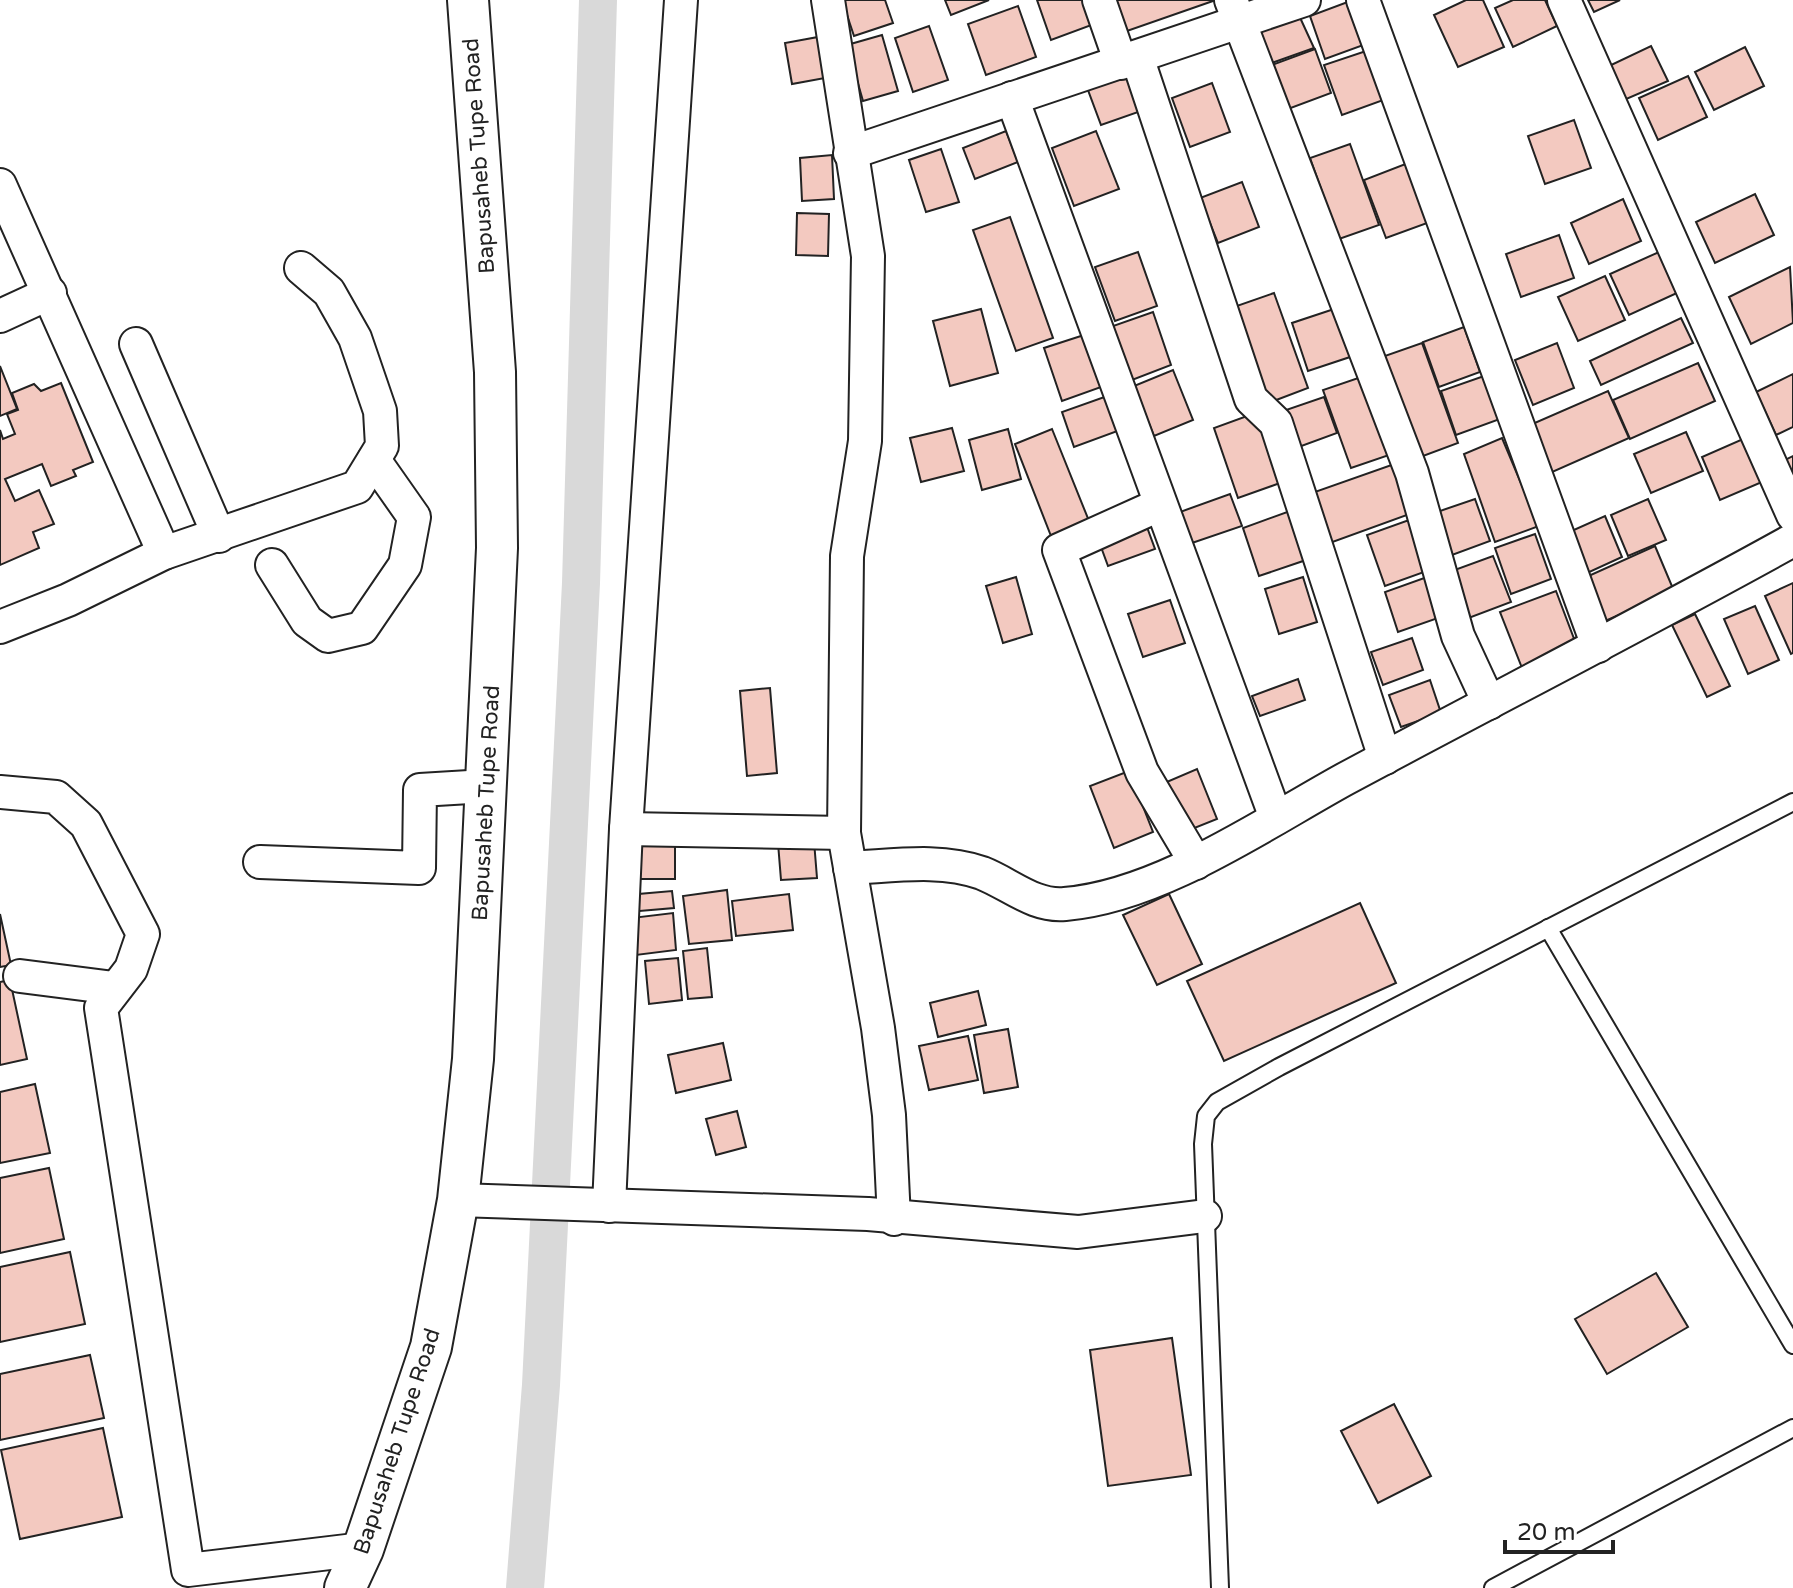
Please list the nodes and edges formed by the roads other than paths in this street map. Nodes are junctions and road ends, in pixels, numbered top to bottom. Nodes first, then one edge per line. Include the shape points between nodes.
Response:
1 (468, 0) edge
2 (681, 0) edge
3 (828, 0) edge
4 (1099, 0) edge
5 (1303, 0) edge
6 (1363, 0) edge
7 (1564, 0) edge
8 (1235, 11) edge
9 (1129, 60) junction
10 (1012, 98) junction
11 (850, 153) junction
12 (0, 185) edge
13 (301, 268) dead end
14 (50, 293) junction
15 (0, 316) edge
16 (136, 344) dead end
17 (374, 460) junction
18 (1159, 505) junction
19 (1793, 515) edge
20 (219, 536) junction
21 (1793, 540) edge
22 (164, 553) junction
23 (272, 565) dead end
24 (0, 627) edge
25 (1598, 646) junction
26 (1489, 703) junction
27 (1385, 758) junction
28 (486, 786) junction
29 (0, 792) edge
30 (1793, 802) edge
31 (1276, 818) junction
32 (626, 829) junction
33 (844, 833) junction
34 (260, 862) dead end
35 (1196, 863) junction
36 (850, 868) junction
37 (1548, 928) junction
38 (20, 976) dead end
39 (114, 988) junction
40 (468, 1201) junction
41 (594, 1206) junction
42 (1205, 1216) junction
43 (894, 1219) junction
44 (1793, 1345) edge
45 (1793, 1428) edge
46 (363, 1549) junction
47 (345, 1588) edge
48 (1220, 1588) edge
49 (1493, 1588) edge

1 - 28 street, Bapusaheb Tupe Road via 495,372 497,548
2 - 32 street
3 - 11 street
4 - 9 street
5 - 8 street
6 - 25 street
7 - 19 street
8 - 9 street
8 - 26 street via 1412,473 1458,636
9 - 10 street
9 - 27 street via 1251,399 1276,423 1285,447
10 - 11 street
10 - 18 street
11 - 33 street via 868,256 865,441 847,556
12 - 14 street
13 - 17 street via 329,292 355,338 380,411 382,446
14 - 15 street
14 - 22 street
16 - 20 street
17 - 20 street via 357,487
17 - 23 street via 414,517 405,565 362,628 328,636 307,621
18 - 31 street
18 - 35 street via 1059,550 1142,772
20 - 22 street
21 - 25 street
22 - 24 street
25 - 26 street
26 - 27 street
27 - 31 street
28 - 34 street via 420,790 419,868
28 - 40 street, Bapusaheb Tupe Road
29 - 39 street via 56,797 86,824 143,934 131,969
30 - 37 lane
31 - 35 street
32 - 33 street
32 - 41 street
33 - 36 street
35 - 36 street via 1101,898 1064,904 1040,902 981,873 935,864
36 - 43 street via 889,1115
37 - 42 lane via 1217,1102 1206,1116
37 - 44 lane
38 - 39 street
39 - 46 street via 101,1008 188,1570
40 - 41 street
40 - 46 street, Bapusaheb Tupe Road via 431,1347
41 - 43 street
42 - 43 street via 1078,1232
42 - 48 lane
45 - 49 lane
46 - 47 street, Bapusaheb Tupe Road

